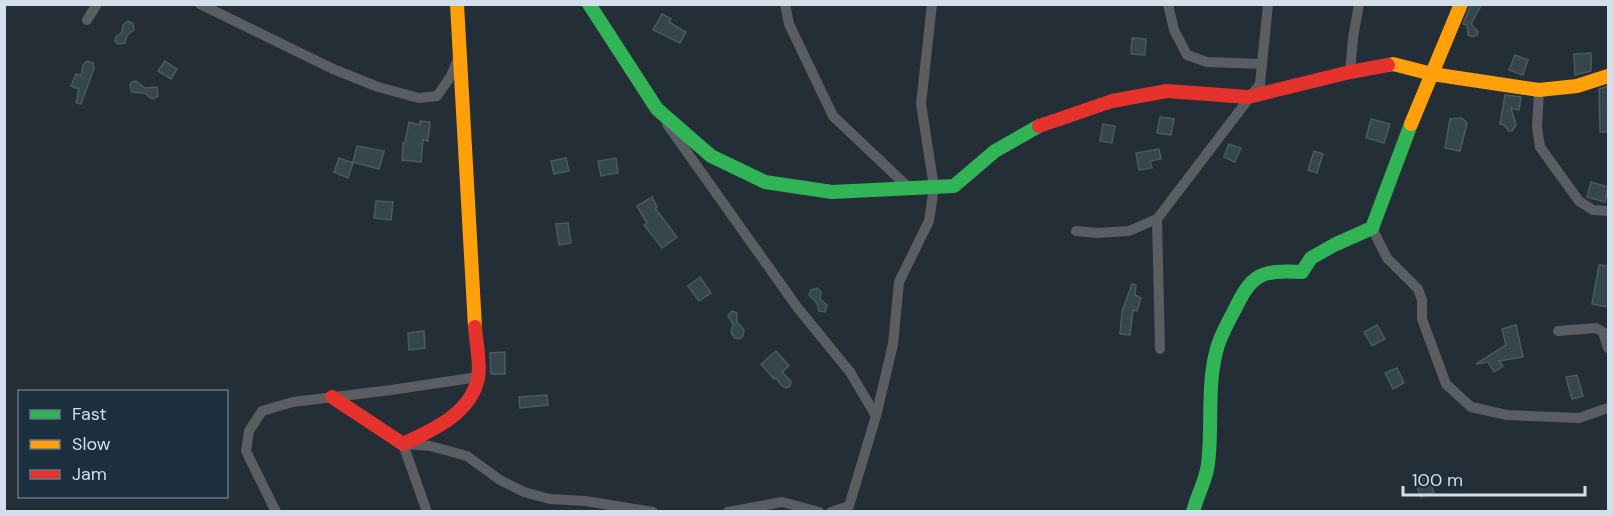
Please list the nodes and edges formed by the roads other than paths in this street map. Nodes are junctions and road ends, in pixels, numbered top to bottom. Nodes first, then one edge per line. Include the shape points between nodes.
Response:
1 (97, 4) edge
2 (200, 4) edge
3 (458, 4) edge
4 (589, 4) edge
5 (785, 4) edge
6 (932, 4) edge
7 (1168, 4) edge
8 (1268, 4) edge
9 (1359, 4) edge
10 (1461, 4) edge
11 (87, 20) dead end
12 (459, 56) junction
13 (1262, 64) junction
14 (1350, 72) junction
15 (1432, 74) junction
16 (1608, 76) edge
17 (1539, 90) junction
18 (1248, 97) junction
19 (657, 109) junction
20 (934, 187) junction
21 (909, 188) junction
22 (1608, 211) edge
23 (1156, 219) junction
24 (1372, 228) junction
25 (1076, 231) dead end
26 (1558, 331) dead end
27 (1608, 348) edge
28 (1160, 349) dead end
29 (478, 377) junction
30 (332, 397) junction
31 (1608, 408) edge
32 (876, 416) junction
33 (403, 444) junction
34 (848, 509) edge
35 (276, 512) edge
36 (427, 512) edge
37 (653, 512) edge
38 (728, 512) edge
39 (819, 512) edge
40 (831, 512) edge
41 (1193, 512) edge

1 - 11 street
2 - 12 street via 333,69 419,98 437,96
3 - 12 street
4 - 19 street
5 - 21 street via 789,24 833,117
6 - 20 street via 921,104
7 - 13 street via 1174,30 1187,55 1207,62
8 - 13 street
9 - 14 street
10 - 15 street
12 - 29 street
13 - 18 street via 1260,84
14 - 15 street via 1392,64
14 - 18 street
15 - 17 street
15 - 24 street
16 - 17 street via 1577,86
17 - 22 street via 1540,147 1579,201 1593,210
18 - 20 street via 1167,91 1112,101 1046,122 995,151 954,186
18 - 23 street
19 - 21 street via 711,156 765,182 832,192
19 - 32 street via 797,307 850,372
20 - 21 street
20 - 32 street via 929,221 899,282 893,344
23 - 25 street via 1130,231
23 - 28 street
24 - 31 street via 1388,258 1418,289 1422,319 1446,384 1471,407 1507,415 1555,418 1579,418
24 - 41 street via 1311,258 1302,272 1264,274 1243,291 1218,344 1208,464
26 - 27 street via 1596,328 1603,332
29 - 30 street
29 - 33 street via 475,391 462,410
30 - 33 street
30 - 35 street via 262,411 249,431 246,451
32 - 34 street
33 - 36 street
33 - 37 street via 430,446 467,456 524,492
34 - 40 street
38 - 39 street via 782,502

